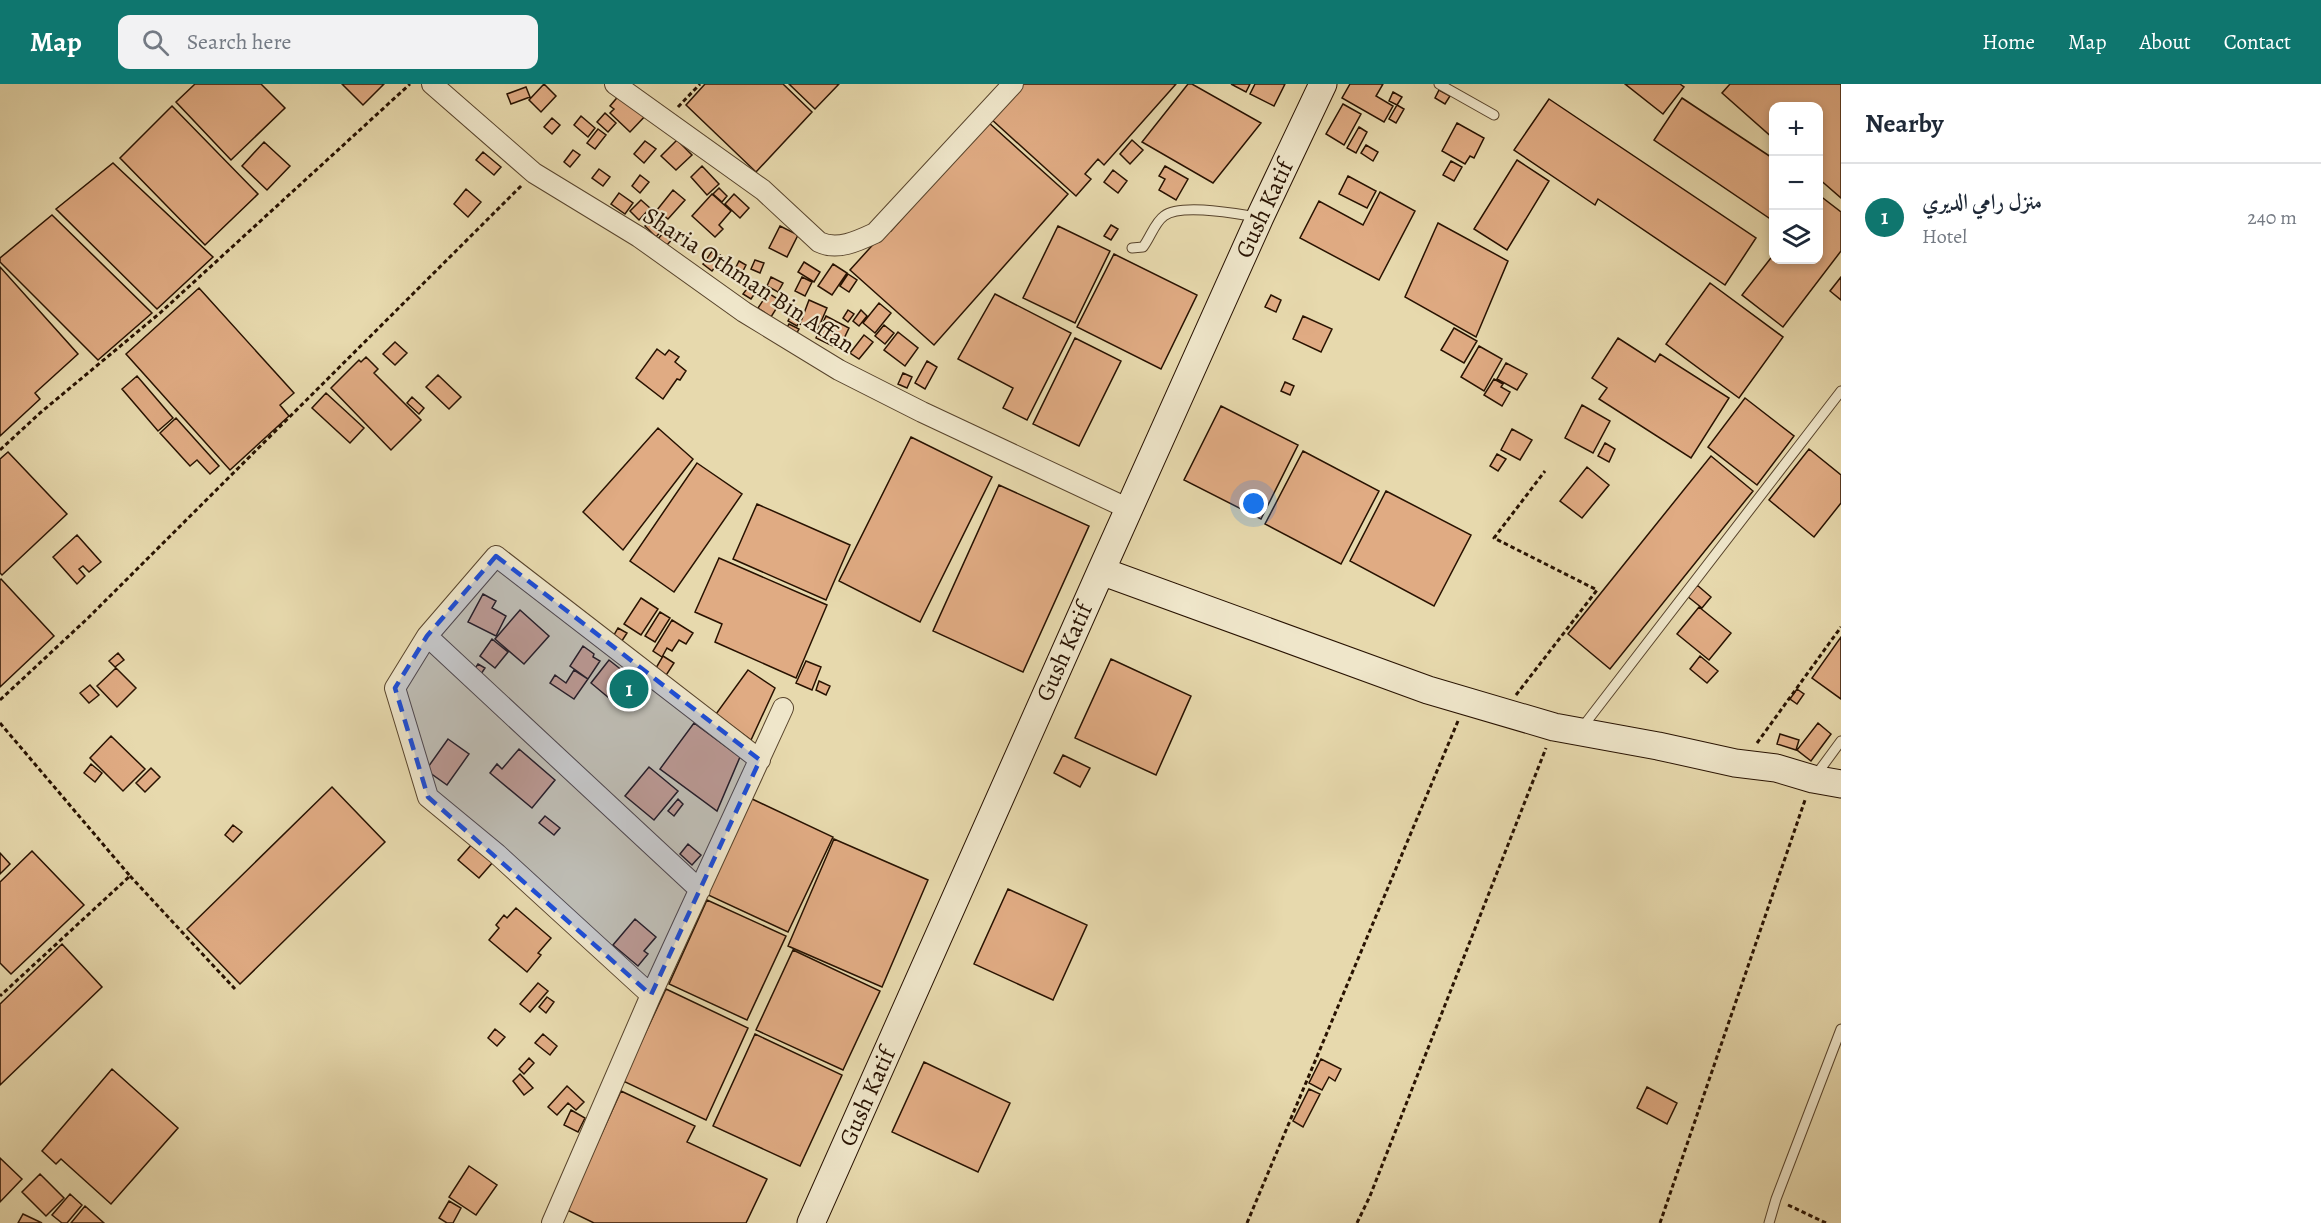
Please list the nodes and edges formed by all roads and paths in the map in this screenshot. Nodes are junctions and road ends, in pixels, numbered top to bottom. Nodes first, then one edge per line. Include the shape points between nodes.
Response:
1 (410, 84) edge
2 (432, 84) edge
3 (615, 84) edge
4 (699, 84) edge
5 (1013, 84) edge
6 (1323, 84) edge
7 (1439, 84) edge
8 (1494, 115) dead end
9 (666, 120) junction
10 (534, 173) junction
11 (1260, 217) junction
12 (1132, 248) dead end
13 (1841, 391) edge
14 (0, 450) edge
15 (1545, 471) dead end
16 (1130, 508) junction
17 (1101, 571) junction
18 (1841, 627) edge
19 (427, 636) junction
20 (0, 700) edge
21 (1467, 700) junction
22 (783, 708) dead end
23 (1504, 711) junction
24 (0, 723) edge
25 (1566, 730) junction
26 (1841, 741) edge
27 (760, 760) junction
28 (1741, 764) junction
29 (1813, 779) junction
30 (1841, 784) edge
31 (130, 876) junction
32 (700, 890) junction
33 (235, 989) dead end
34 (651, 995) junction
35 (0, 996) edge
36 (1841, 1029) edge
37 (1776, 1199) junction
38 (552, 1223) edge
39 (811, 1223) edge
40 (1247, 1223) edge
41 (1357, 1223) edge
42 (1660, 1223) edge
43 (1769, 1223) edge
44 (1826, 1223) edge

1 - 14 path via 160,313
2 - 10 street, Sharia Othman Bin Affan
3 - 9 street
4 - 9 path
5 - 9 street via 874,232 851,244 826,246 819,242 763,190
6 - 11 main road, Gush Katif
7 - 8 lane
10 - 16 street, Sharia Othman Bin Affan via 639,237 744,312 839,370
10 - 20 path via 88,618
11 - 12 lane via 1211,210 1174,211 1163,216 1143,247
11 - 16 main road, Gush Katif
13 - 25 lane
15 - 23 path via 1494,538 1597,590
16 - 17 main road, Gush Katif
17 - 21 main road via 1428,690
17 - 39 main road, Gush Katif
18 - 28 path
19 - 27 street via 496,556
19 - 32 street
19 - 34 street via 395,688 428,797 497,854
21 - 23 main road
21 - 40 path
22 - 27 street
23 - 25 main road
24 - 31 path
25 - 28 main road
25 - 41 path
26 - 29 lane
27 - 32 street
28 - 29 main road via 1776,768
29 - 30 main road
29 - 42 path
31 - 33 path
31 - 35 path
32 - 34 street
34 - 38 street
36 - 37 lane
37 - 43 lane
37 - 44 path

